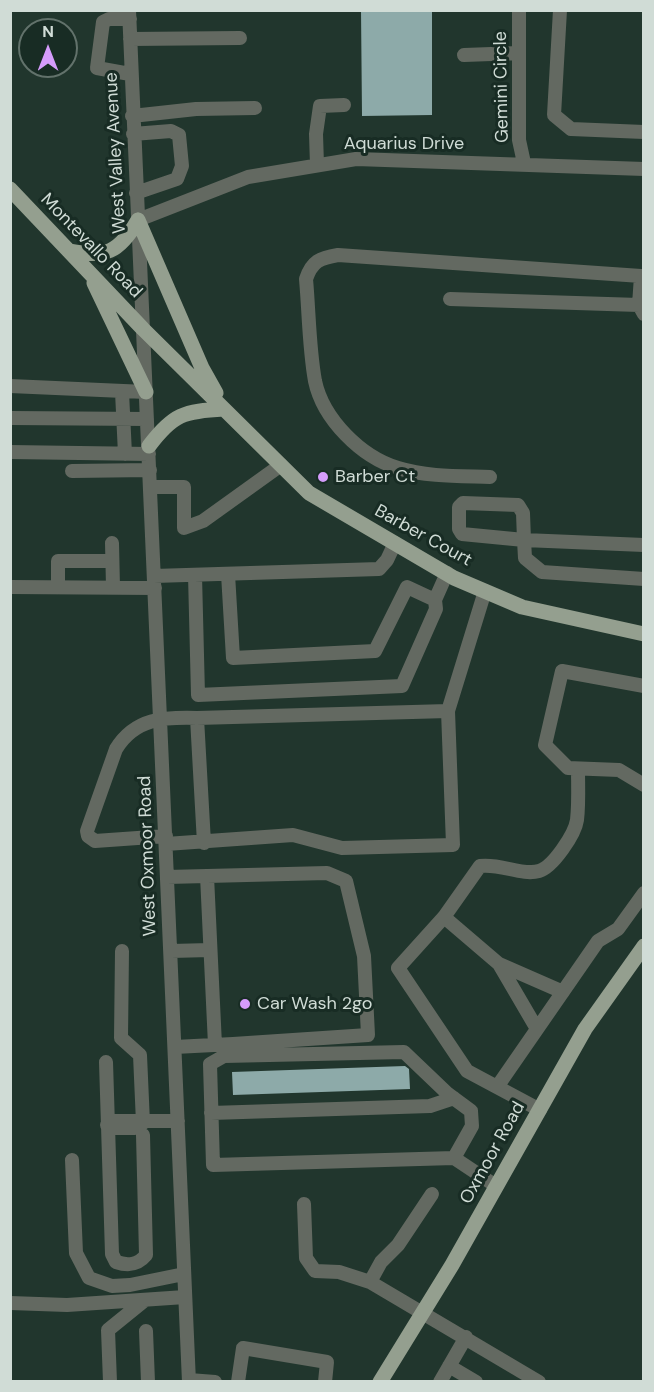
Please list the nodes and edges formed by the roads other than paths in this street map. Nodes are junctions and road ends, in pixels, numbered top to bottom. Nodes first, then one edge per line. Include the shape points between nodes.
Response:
1 (519, 10) edge
2 (560, 10) edge
3 (129, 15) edge
4 (240, 38) dead end
5 (130, 39) junction
6 (519, 52) junction
7 (464, 55) dead end
8 (130, 74) junction
9 (344, 105) dead end
10 (255, 108) dead end
11 (132, 116) junction
12 (644, 132) edge
13 (133, 134) junction
14 (524, 163) junction
15 (317, 165) junction
16 (644, 169) edge
17 (10, 189) edge
18 (136, 193) junction
19 (138, 220) junction
20 (69, 251) junction
21 (87, 270) junction
22 (642, 276) edge
23 (450, 299) dead end
24 (641, 310) edge
25 (143, 329) junction
26 (10, 386) edge
27 (122, 392) junction
28 (146, 392) junction
29 (224, 409) junction
30 (10, 418) edge
31 (123, 419) junction
32 (147, 419) junction
33 (149, 450) junction
34 (10, 452) edge
35 (125, 454) junction
36 (280, 465) junction
37 (150, 470) junction
38 (72, 471) dead end
39 (490, 477) dead end
40 (150, 487) junction
41 (524, 540) junction
42 (111, 543) dead end
43 (395, 543) junction
44 (644, 545) edge
45 (112, 561) junction
46 (447, 573) junction
47 (228, 574) junction
48 (195, 575) junction
49 (644, 579) edge
50 (155, 582) junction
51 (10, 587) edge
52 (58, 587) junction
53 (112, 587) junction
54 (485, 591) junction
55 (435, 600) junction
56 (644, 634) edge
57 (644, 686) edge
58 (448, 711) junction
59 (160, 717) junction
60 (197, 718) junction
61 (578, 769) junction
62 (644, 785) edge
63 (166, 840) junction
64 (204, 843) junction
65 (207, 876) junction
66 (167, 877) junction
67 (644, 893) edge
68 (444, 917) junction
69 (644, 946) edge
70 (210, 950) junction
71 (122, 951) dead end
72 (171, 951) junction
73 (499, 964) junction
74 (563, 992) junction
75 (537, 1029) junction
76 (215, 1045) junction
77 (175, 1047) junction
78 (106, 1062) dead end
79 (497, 1087) junction
80 (454, 1098) junction
81 (540, 1110) junction
82 (211, 1113) junction
83 (178, 1121) junction
84 (107, 1125) junction
85 (142, 1127) junction
86 (454, 1158) junction
87 (72, 1160) dead end
88 (496, 1186) junction
89 (432, 1194) dead end
90 (304, 1204) dead end
91 (184, 1274) junction
92 (370, 1282) junction
93 (112, 1286) junction
94 (185, 1297) junction
95 (145, 1300) junction
96 (109, 1302) junction
97 (10, 1303) edge
98 (423, 1311) junction
99 (146, 1331) dead end
100 (466, 1337) junction
101 (449, 1366) junction
102 (534, 1380) edge
103 (189, 1381) edge
104 (110, 1382) edge
105 (148, 1382) edge
106 (215, 1382) edge
107 (238, 1382) edge
108 (324, 1382) edge
109 (380, 1382) edge
110 (440, 1382) edge
111 (476, 1382) edge

1 - 6 street, Gemini Circle
2 - 12 street via 554,116 571,129
3 - 5 street, West Valley Avenue
3 - 8 street via 103,22 97,68
4 - 5 street
5 - 8 street, West Valley Avenue
6 - 7 street
6 - 14 street, Gemini Circle via 519,140
8 - 11 street, West Valley Avenue
9 - 15 street via 320,106
10 - 11 street
11 - 13 street, West Valley Avenue
13 - 18 street, West Valley Avenue
13 - 18 street via 171,131 179,135 182,166 177,180
14 - 15 street, Aquarius Drive via 356,159
14 - 16 street, Aquarius Drive
15 - 19 street, Aquarius Drive via 248,177
17 - 20 main road, Montevallo Road
18 - 19 street, West Valley Avenue
19 - 20 main road via 113,250 100,255
19 - 25 street, West Valley Avenue
19 - 29 main road via 202,368
20 - 21 main road, Montevallo Road
21 - 25 main road, Montevallo Road
21 - 28 main road
22 - 24 street
22 - 39 street via 338,255 320,258 310,266 306,279 315,381 322,402 339,427 368,453 397,468
23 - 24 street
25 - 28 street, West Oxmoor Road
25 - 29 main road, Barber Court
26 - 27 street
27 - 28 street
27 - 31 street
28 - 32 street, West Oxmoor Road
29 - 33 main road via 176,416
29 - 36 main road, Barber Court
30 - 31 street
31 - 32 street
31 - 35 street
32 - 33 street, West Oxmoor Road
33 - 35 street
33 - 37 street, West Oxmoor Road
34 - 35 street
36 - 40 street via 203,521 184,528 184,487
36 - 43 main road, Barber Court via 309,493
37 - 38 street
37 - 40 street, West Oxmoor Road
40 - 50 street, West Oxmoor Road
41 - 41 street via 523,513 518,505 460,504 462,534
41 - 44 street
41 - 49 street via 525,558 542,572
42 - 45 street
43 - 46 main road, Barber Court
43 - 47 street via 379,569
45 - 52 street via 58,561
45 - 53 street
46 - 54 main road, Barber Court
46 - 55 street
47 - 48 street
47 - 55 street via 233,658 375,651 407,587
48 - 50 street
48 - 55 street via 198,694 402,686 436,609
50 - 53 street
50 - 59 street, West Oxmoor Road
51 - 52 street
52 - 53 street
54 - 56 main road, Barber Court via 522,607
54 - 58 street
57 - 61 street via 562,671 545,745 568,768
58 - 60 street
58 - 64 street via 453,845 342,848 293,835
59 - 60 street
59 - 63 street, West Oxmoor Road
59 - 63 street via 124,737 116,749 87,831 95,841
60 - 64 street
61 - 62 street via 619,770
61 - 68 street via 577,823 558,858 540,871 495,864 480,866
63 - 64 street
63 - 66 street, West Oxmoor Road
65 - 66 street
65 - 70 street
65 - 76 street via 327,873 346,881 365,967 368,1035
66 - 72 street, West Oxmoor Road
67 - 74 street via 618,929 598,941
68 - 73 street
68 - 79 street via 398,968 467,1071
69 - 81 main road, Oxmoor Road via 585,1029
70 - 72 street
70 - 76 street
71 - 85 street via 121,1038 140,1055
72 - 77 street, West Oxmoor Road
73 - 74 street
73 - 75 street
74 - 75 street
75 - 79 street
76 - 77 street
77 - 83 street, West Oxmoor Road
78 - 84 street
79 - 81 street
80 - 82 street via 430,1106
80 - 82 street via 404,1052 224,1056 210,1064
80 - 86 street via 471,1111 472,1126
81 - 88 main road, Oxmoor Road
82 - 86 street via 213,1166
83 - 85 street
83 - 91 street, West Oxmoor Road
84 - 85 street via 134,1120
84 - 85 street via 111,1254 116,1262 128,1266 146,1255
86 - 88 street
87 - 93 street via 75,1253 89,1278
88 - 98 main road, Oxmoor Road
89 - 92 street
90 - 92 street via 306,1258 315,1271 339,1272
91 - 93 street
91 - 94 street, West Oxmoor Road
92 - 98 street
93 - 96 street
94 - 95 street
94 - 103 street, West Oxmoor Road
95 - 96 street
95 - 104 street via 108,1330
96 - 97 street
98 - 100 street
98 - 109 main road, Oxmoor Road
99 - 105 street
100 - 101 street
100 - 102 street
101 - 110 street
101 - 111 street
103 - 106 street
107 - 108 street via 243,1348 327,1362

